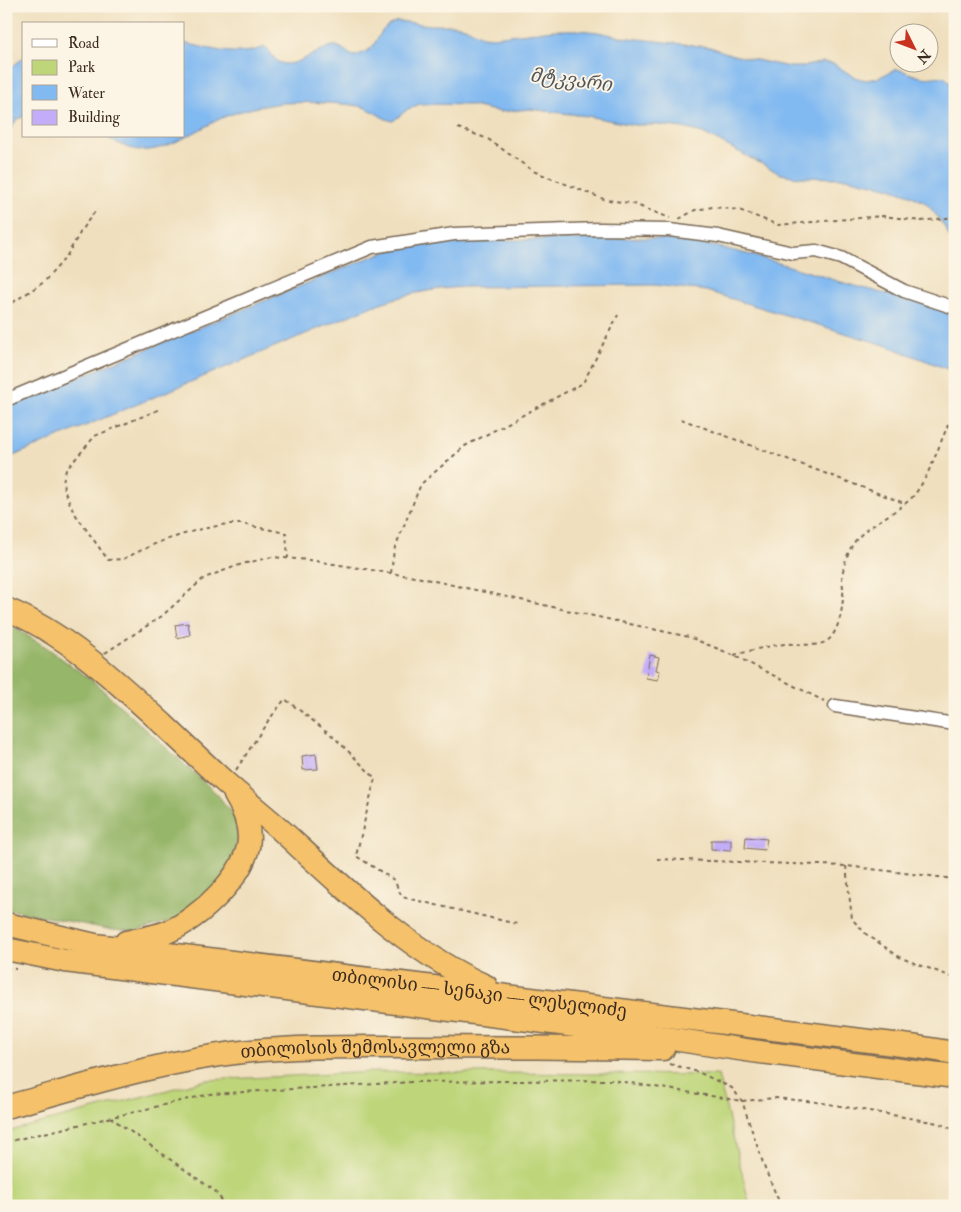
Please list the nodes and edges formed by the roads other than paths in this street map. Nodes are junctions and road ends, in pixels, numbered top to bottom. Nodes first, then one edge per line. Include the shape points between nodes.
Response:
1 (955, 308) edge
2 (6, 400) edge
3 (6, 609) edge
4 (836, 706) road end
5 (955, 724) edge
6 (226, 784) junction
7 (6, 924) edge
8 (108, 946) junction
9 (6, 950) edge
10 (522, 997) junction
11 (752, 1051) junction
12 (955, 1053) edge
13 (955, 1077) edge
14 (6, 1107) edge

1 - 2 street via 904,291 841,258 816,251 793,253 718,236 669,230 454,234 372,247
3 - 6 highway via 24,616 89,660
4 - 5 street
6 - 8 highway via 245,814 249,837 244,859 231,880 202,910 178,927
6 - 10 highway via 346,890 429,955 466,978
7 - 8 highway, თბილისი — სენაკი — ლესელიძე
8 - 10 highway, თბილისი — სენაკი — ლესელიძე
9 - 11 highway, თბილისი — სენაკი — ლესელიძე via 65,961
10 - 12 highway, თბილისი — სენაკი — ლესელიძე
11 - 13 highway, თბილისი — სენაკი — ლესელიძე
11 - 14 highway, თბილისის შემოსავლელი გზა via 350,1047 242,1052 132,1073

